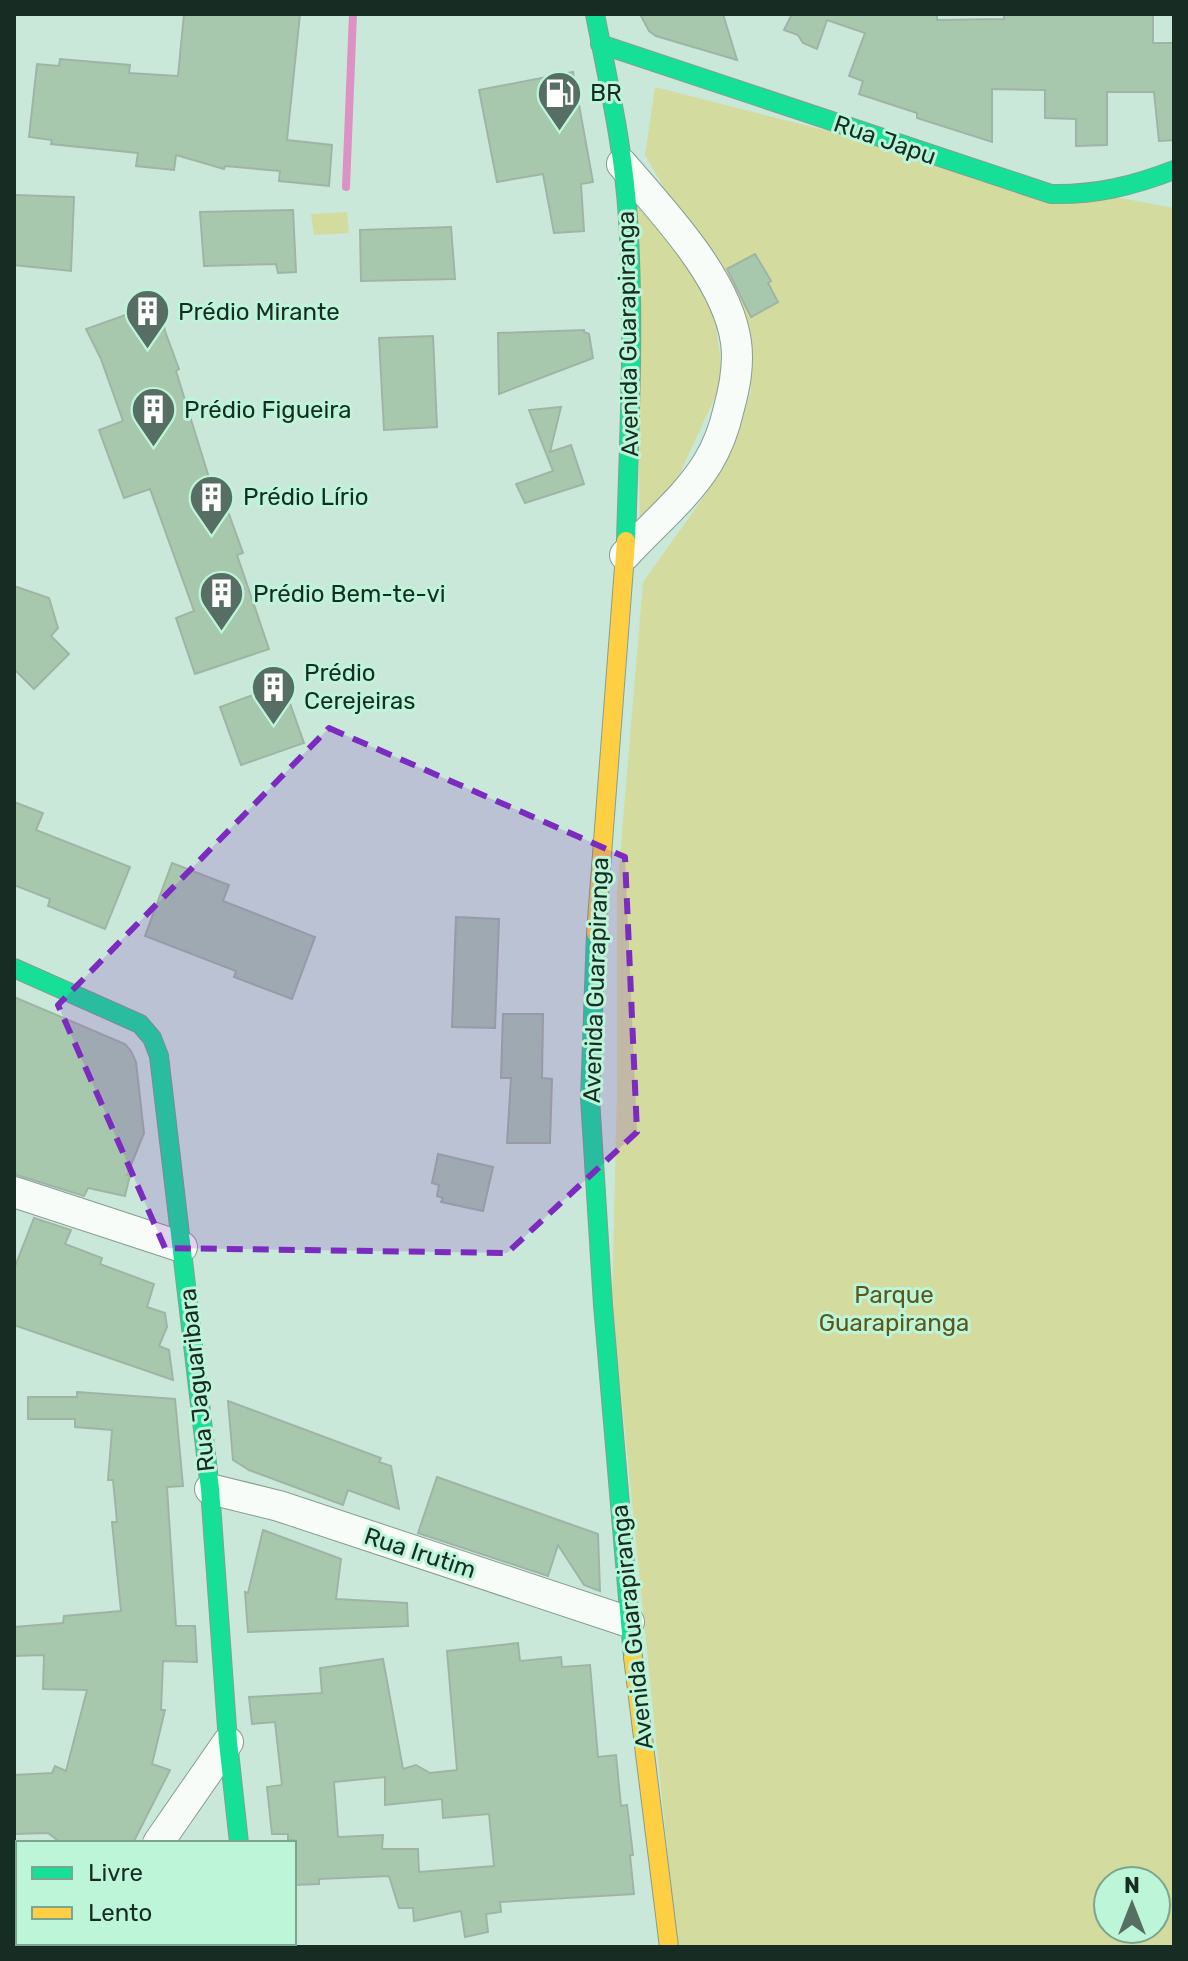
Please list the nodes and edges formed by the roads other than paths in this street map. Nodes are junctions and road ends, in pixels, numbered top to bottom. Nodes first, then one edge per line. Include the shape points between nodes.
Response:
1 (595, 14) edge
2 (600, 44) junction
3 (622, 164) junction
4 (1174, 170) edge
5 (625, 555) junction
6 (14, 968) edge
7 (14, 1192) edge
8 (182, 1247) junction
9 (210, 1489) junction
10 (629, 1622) junction
11 (228, 1742) junction
12 (159, 1841) edge
13 (239, 1841) edge
14 (669, 1947) edge

1 - 2 main road, Avenida Guarapiranga
2 - 3 main road, Avenida Guarapiranga
2 - 4 main road, Rua Japu via 1051,194 1116,190
3 - 5 main road, Avenida Guarapiranga via 631,377
3 - 5 street via 669,219 728,311 737,378 707,464
5 - 10 main road, Avenida Guarapiranga via 599,860 590,1098
6 - 8 main road, Rua Jaguaribara via 140,1024 152,1038 159,1056
7 - 8 street
8 - 9 main road, Rua Jaguaribara
9 - 10 street, Rua Irutim via 279,1506
9 - 11 main road, Rua Jaguaribara
10 - 14 main road, Avenida Guarapiranga
11 - 12 street
11 - 13 main road, Rua Jaguaribara

